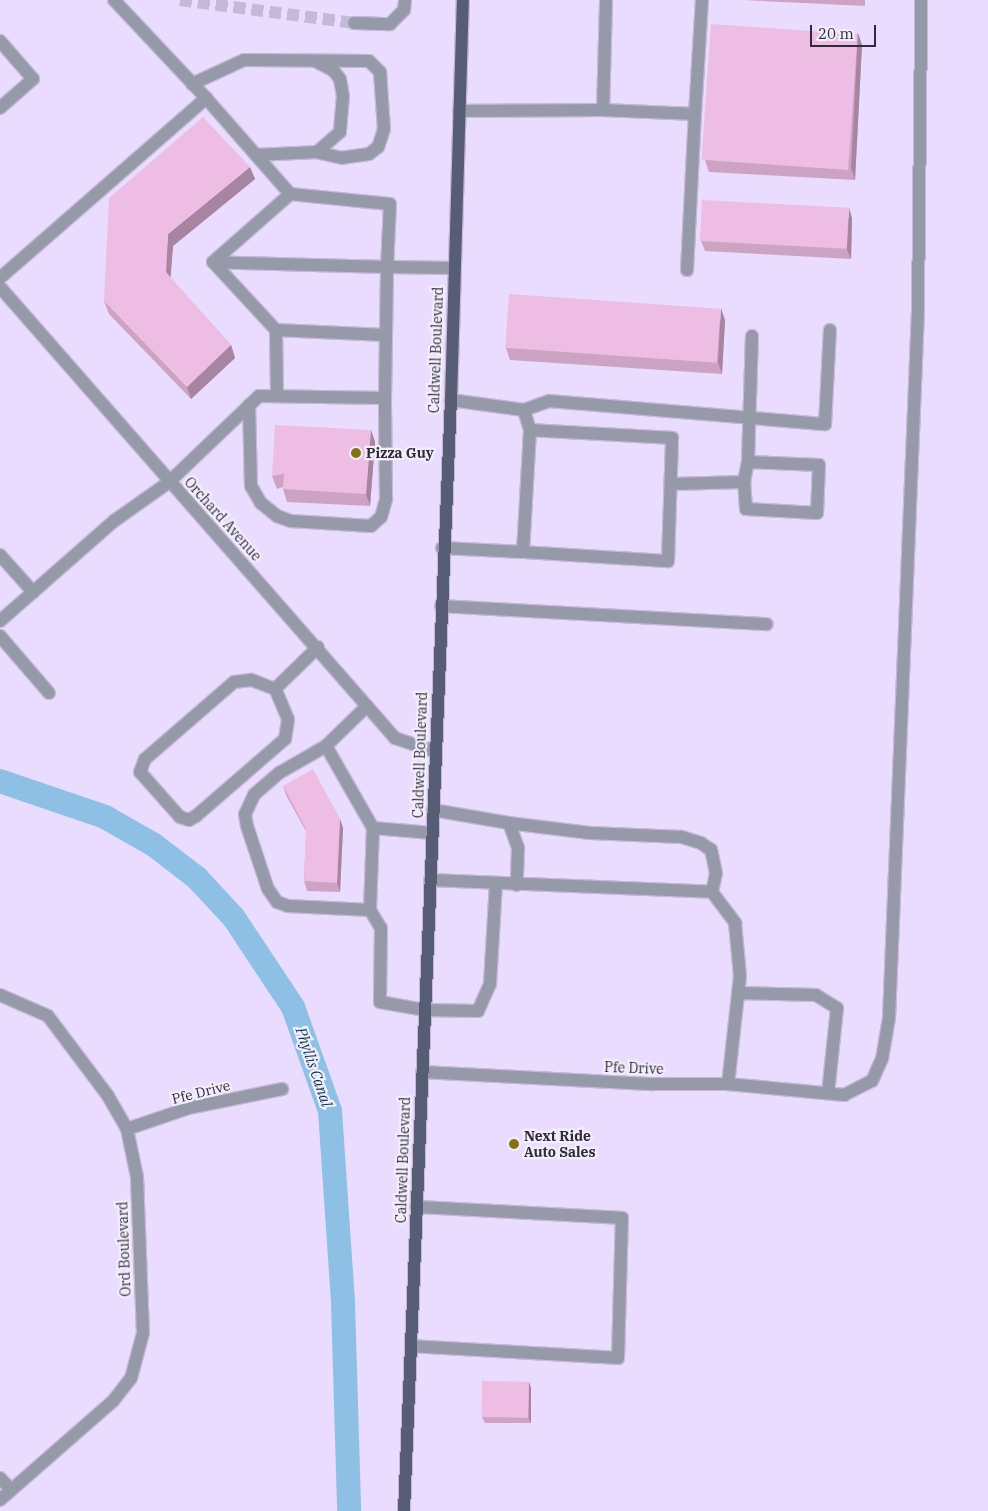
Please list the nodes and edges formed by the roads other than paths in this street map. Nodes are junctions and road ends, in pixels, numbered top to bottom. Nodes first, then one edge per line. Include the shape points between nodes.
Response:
1 (114, 0) edge
2 (405, 0) edge
3 (463, 0) edge
4 (606, 0) edge
5 (702, 0) edge
6 (921, 0) edge
7 (354, 24) tunnel mouth
8 (0, 41) edge
9 (311, 59) junction
10 (192, 84) junction
11 (206, 98) junction
12 (0, 108) edge
13 (603, 110) junction
14 (459, 111) junction
15 (695, 114) junction
16 (317, 152) junction
17 (256, 155) junction
18 (290, 194) junction
19 (213, 262) junction
20 (387, 267) junction
21 (454, 268) junction
22 (687, 270) dead end
23 (0, 278) edge
24 (0, 287) edge
25 (276, 330) junction
26 (830, 330) dead end
27 (385, 335) junction
28 (752, 336) dead end
29 (276, 396) junction
30 (386, 398) junction
31 (451, 400) junction
32 (249, 405) junction
33 (524, 410) junction
34 (750, 418) junction
35 (530, 430) junction
36 (748, 462) junction
37 (169, 482) junction
38 (744, 482) junction
39 (671, 484) junction
40 (442, 548) junction
41 (523, 552) junction
42 (0, 555) edge
43 (33, 592) junction
44 (441, 606) junction
45 (0, 621) edge
46 (767, 624) dead end
47 (0, 636) edge
48 (318, 647) junction
49 (275, 689) junction
50 (49, 693) dead end
51 (367, 706) junction
52 (326, 746) junction
53 (436, 752) junction
54 (433, 810) junction
55 (509, 823) junction
56 (373, 828) junction
57 (432, 833) junction
58 (430, 880) junction
59 (496, 884) junction
60 (518, 885) junction
61 (712, 892) junction
62 (370, 910) junction
63 (738, 993) junction
64 (0, 995) edge
65 (425, 1010) junction
66 (422, 1072) junction
67 (728, 1084) junction
68 (282, 1090) dead end
69 (828, 1093) junction
70 (128, 1129) junction
71 (416, 1207) junction
72 (411, 1346) junction
73 (0, 1478) edge
74 (11, 1490) junction
75 (0, 1500) edge
76 (404, 1511) edge

1 - 10 street
2 - 7 street via 404,10 390,24
3 - 14 main road, Caldwell Boulevard
4 - 13 street
5 - 15 street
6 - 69 street, Pfe Drive via 918,310 888,1018 882,1060 872,1081 844,1095
8 - 12 street via 33,79
9 - 10 street via 244,60
9 - 16 street via 333,70 340,79 343,96 340,132
9 - 16 street via 369,61 380,72 384,129 378,147 369,154 342,158
10 - 11 street
11 - 17 street
11 - 23 street
13 - 14 street
13 - 15 street
14 - 21 main road, Caldwell Boulevard
15 - 22 street
16 - 17 street
17 - 18 street
18 - 19 street
18 - 20 street via 390,204
19 - 20 street
19 - 25 street
20 - 21 street
20 - 27 street
21 - 31 main road, Caldwell Boulevard
24 - 37 street, Orchard Avenue
25 - 27 street
25 - 29 street
26 - 34 street via 825,424
27 - 30 street
28 - 34 street
29 - 30 street
29 - 32 street via 259,396
30 - 32 street via 386,499 381,517 372,526 291,521 261,503 251,486
31 - 33 street
31 - 40 main road, Caldwell Boulevard
32 - 37 street
33 - 34 street via 549,401
33 - 35 street
34 - 36 street
35 - 39 street via 672,438
35 - 41 street
36 - 38 street
36 - 38 street via 819,465 817,513 746,509
37 - 43 street via 114,521
37 - 48 street, Orchard Avenue
38 - 39 street
39 - 41 street via 668,561
40 - 41 street
40 - 44 main road, Caldwell Boulevard
42 - 43 street
43 - 45 street
44 - 46 street
44 - 53 main road, Caldwell Boulevard
47 - 50 street
48 - 49 street
48 - 51 street, Orchard Avenue
49 - 49 street via 288,719 284,739 196,816 189,820 180,817 140,772 146,759 234,682 251,680
51 - 52 street
51 - 53 street, Orchard Avenue via 395,738
52 - 56 street
52 - 62 street via 279,774 254,795 245,814 247,826 268,889 277,902 288,906
53 - 54 main road, Caldwell Boulevard
54 - 55 street
54 - 57 main road, Caldwell Boulevard
55 - 60 street via 518,848
55 - 61 street via 680,837 701,843 711,850 716,873
56 - 57 street
56 - 62 street
57 - 58 main road, Caldwell Boulevard
58 - 59 street
58 - 65 main road, Caldwell Boulevard
59 - 60 street
59 - 65 street via 490,984 478,1011
60 - 61 street
61 - 63 street via 734,923 740,976
62 - 65 street via 381,928 380,1002
63 - 67 street
63 - 69 street via 816,994 836,1008
64 - 70 street, Ord Boulevard via 48,1016 108,1096
65 - 66 main road, Caldwell Boulevard
66 - 67 street, Pfe Drive via 654,1084
66 - 71 main road, Caldwell Boulevard
67 - 69 street, Pfe Drive
68 - 70 street, Pfe Drive via 189,1108
70 - 74 street, Ord Boulevard via 136,1177 142,1333 132,1378 113,1401
71 - 72 main road, Caldwell Boulevard
71 - 72 street via 622,1218 618,1358
72 - 76 main road, Caldwell Boulevard
73 - 74 street
74 - 75 street, Ord Boulevard

